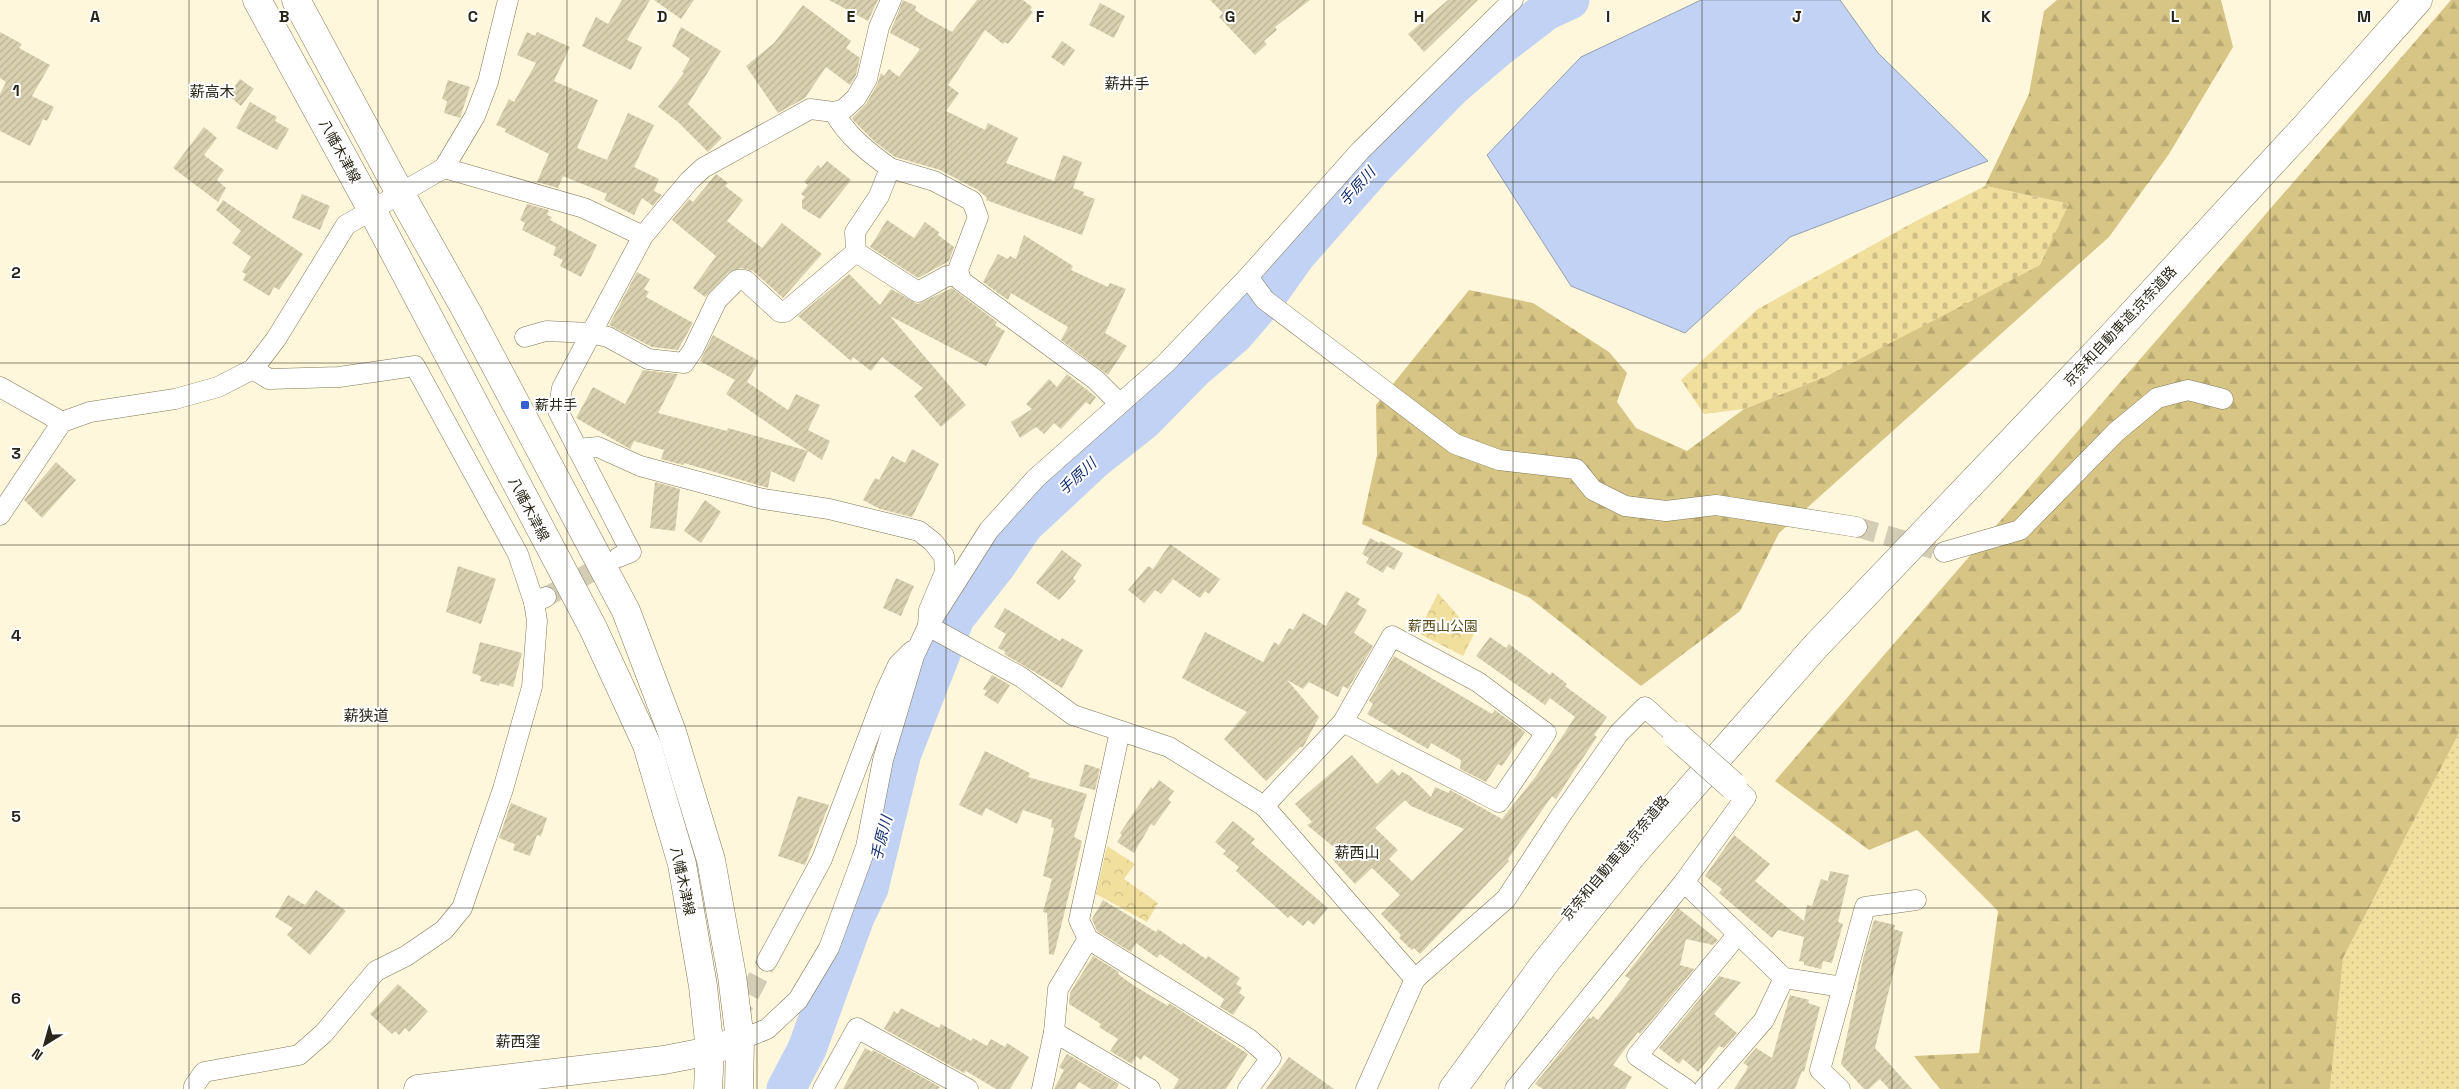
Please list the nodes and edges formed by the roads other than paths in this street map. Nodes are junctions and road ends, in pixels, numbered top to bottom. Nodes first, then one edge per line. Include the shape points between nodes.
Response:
1 (258, 0) edge
2 (296, 0) edge
3 (508, 0) edge
4 (891, 0) edge
5 (1512, 0) edge
6 (2418, 0) edge
7 (834, 112) junction
8 (444, 168) junction
9 (890, 168) junction
10 (400, 194) junction
11 (372, 210) junction
12 (643, 236) junction
13 (856, 252) junction
14 (960, 276) junction
15 (1248, 277) junction
16 (591, 333) junction
17 (526, 337) dead end
18 (253, 369) junction
19 (0, 387) edge
20 (2223, 399) dead end
21 (1119, 403) junction
22 (62, 422) junction
23 (577, 449) junction
24 (0, 515) edge
25 (1857, 528) tunnel mouth
26 (1944, 552) tunnel mouth
27 (619, 557) tunnel mouth
28 (932, 628) junction
29 (919, 645) junction
30 (1815, 647) junction
31 (1343, 722) junction
32 (1120, 731) junction
33 (1677, 736) joint
34 (1733, 786) joint
35 (1264, 806) junction
36 (1684, 882) junction
37 (1916, 900) dead end
38 (1738, 934) junction
39 (1088, 939) junction
40 (767, 961) tunnel mouth
41 (1784, 978) junction
42 (1415, 979) junction
43 (1843, 986) junction
44 (1054, 1032) junction
45 (740, 1040) junction
46 (710, 1051) junction
47 (1820, 1070) junction
48 (194, 1089) edge
49 (418, 1089) edge
50 (708, 1089) edge
51 (739, 1089) edge
52 (823, 1089) edge
53 (968, 1089) edge
54 (1042, 1089) edge
55 (1150, 1089) edge
56 (1248, 1089) edge
57 (1366, 1089) edge
58 (1436, 1089) edge
59 (1453, 1089) edge
60 (1515, 1089) edge
61 (1686, 1089) edge
62 (1704, 1089) edge
63 (1814, 1089) edge
64 (1840, 1089) edge

1 - 11 main road, 八幡木津線
2 - 10 main road
3 - 8 street via 488,82 475,116
4 - 7 street via 879,27 867,79 850,104
5 - 15 street via 1360,151
6 - 30 main road, 京奈和自動車道;京奈道路 via 2119,329
7 - 9 street via 840,124 861,147
7 - 12 street via 810,109 703,168 688,181
8 - 10 street
8 - 12 street via 584,208
9 - 13 street via 879,196 855,232
9 - 14 street via 934,181 972,201 978,217 958,270
10 - 11 street
10 - 45 main road via 467,312 626,611 672,732 711,860
11 - 18 street via 346,225 276,339
11 - 46 main road, 八幡木津線 via 593,628 647,745 682,864 703,986
12 - 16 street
13 - 14 street via 918,292 947,276
13 - 16 street via 785,312 780,312 745,280 738,280 717,300 684,363 648,359 608,337
14 - 21 street via 960,280 1096,380
15 - 21 street via 1165,364
15 - 25 street via 1265,300 1455,444 1499,460 1576,469 1593,490 1625,506 1666,511 1716,505
16 - 17 street via 546,331
16 - 23 street via 562,388 558,411
18 - 22 street via 218,387 200,392 90,412
18 - 48 street via 269,379 339,377 415,366 540,600 532,687 503,789 462,908 444,930 406,956 376,971 324,1033 299,1055 204,1072
19 - 22 street
20 - 26 street via 2188,390 2157,398 2116,432 2020,530
21 - 28 street via 1036,478 989,530
22 - 24 street
23 - 27 street via 631,552
23 - 28 street via 598,447 640,466 763,500 829,509 919,531 944,556 945,572 929,610
28 - 29 street
28 - 32 street via 1021,677 1073,715
29 - 40 street via 898,666 885,693 822,859
29 - 45 street via 883,760 866,847 829,948 798,1000 767,1029
30 - 58 main road, 京奈和自動車道;京奈道路 via 1738,718 1624,846 1533,954
30 - 59 main road, 京奈和自動車道;京奈道路 via 1670,811 1562,941
31 - 31 street via 1392,636 1478,682 1546,733 1498,802
31 - 35 street
32 - 35 street via 1169,747
32 - 39 street via 1079,920
33 - 34 main road, bridge
33 - 42 street via 1645,707 1619,734 1506,899
34 - 36 street via 1746,797
35 - 42 street
36 - 38 street
36 - 60 street
37 - 43 street via 1865,906
38 - 41 street
38 - 61 street via 1636,1056
39 - 44 street via 1058,989
39 - 56 street via 1250,1039 1271,1058
41 - 43 street
41 - 62 street via 1764,1020
42 - 57 street
43 - 47 street
44 - 54 street
44 - 55 street
45 - 46 main road
45 - 51 main road
46 - 49 main road via 664,1060
46 - 50 main road, 八幡木津線
47 - 63 street
47 - 64 street
52 - 53 street via 857,1028

